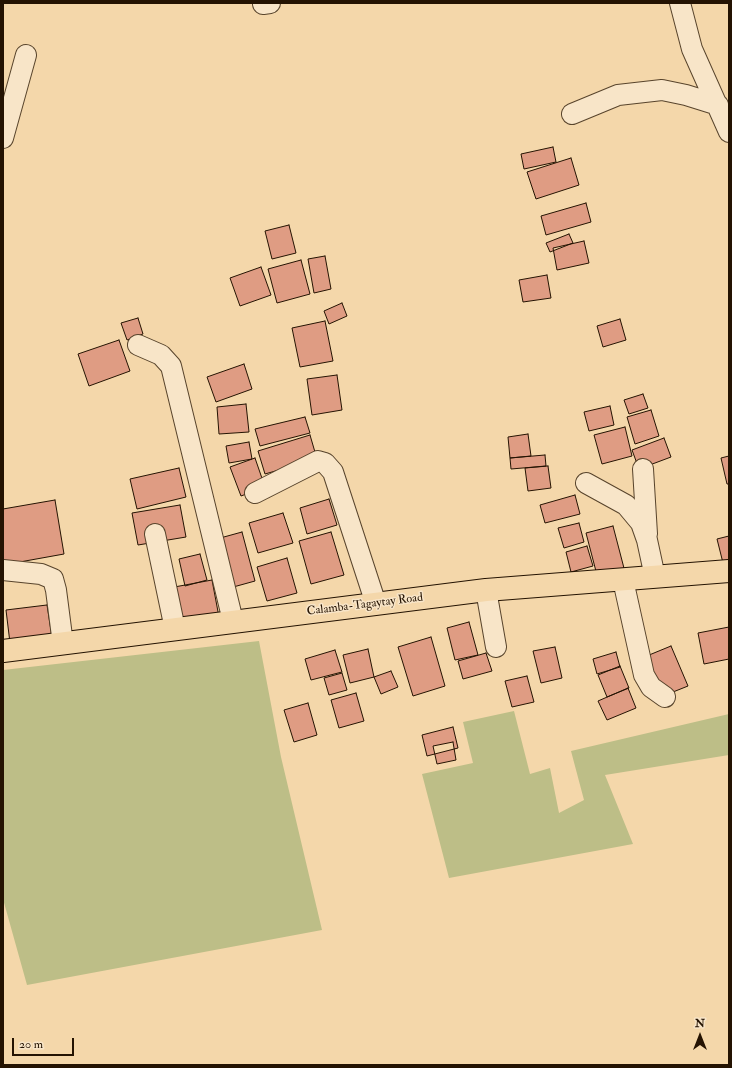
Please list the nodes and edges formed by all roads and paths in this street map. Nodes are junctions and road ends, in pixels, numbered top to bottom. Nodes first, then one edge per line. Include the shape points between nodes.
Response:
1 (680, 3) edge
2 (26, 55) dead end
3 (718, 105) junction
4 (572, 114) dead end
5 (729, 132) edge
6 (3, 138) edge
7 (138, 345) dead end
8 (644, 469) dead end
9 (586, 483) dead end
10 (255, 493) dead end
11 (156, 534) dead end
12 (647, 540) junction
13 (3, 570) edge
14 (729, 571) edge
15 (655, 577) junction
16 (623, 580) junction
17 (486, 590) junction
18 (376, 604) junction
19 (233, 621) junction
20 (175, 629) junction
21 (63, 644) junction
22 (496, 647) dead end
23 (3, 651) edge
24 (666, 697) dead end

1 - 3 street via 692,49
2 - 6 street
3 - 4 street via 662,90 618,95
3 - 5 street
7 - 19 street via 162,355 172,366
8 - 12 street
9 - 12 street via 626,505 641,523
10 - 18 street via 318,461 325,463 333,472
11 - 20 street
12 - 15 street
13 - 21 street via 41,574 53,579
14 - 15 main road, Calamba-Tagaytay Road
15 - 16 main road, Calamba-Tagaytay Road
16 - 17 main road, Calamba-Tagaytay Road
16 - 24 street via 644,675 651,687
17 - 18 main road, Calamba-Tagaytay Road
17 - 22 street
18 - 19 main road, Calamba-Tagaytay Road
19 - 20 main road, Calamba-Tagaytay Road
20 - 21 main road, Calamba-Tagaytay Road
21 - 23 main road, Calamba-Tagaytay Road

